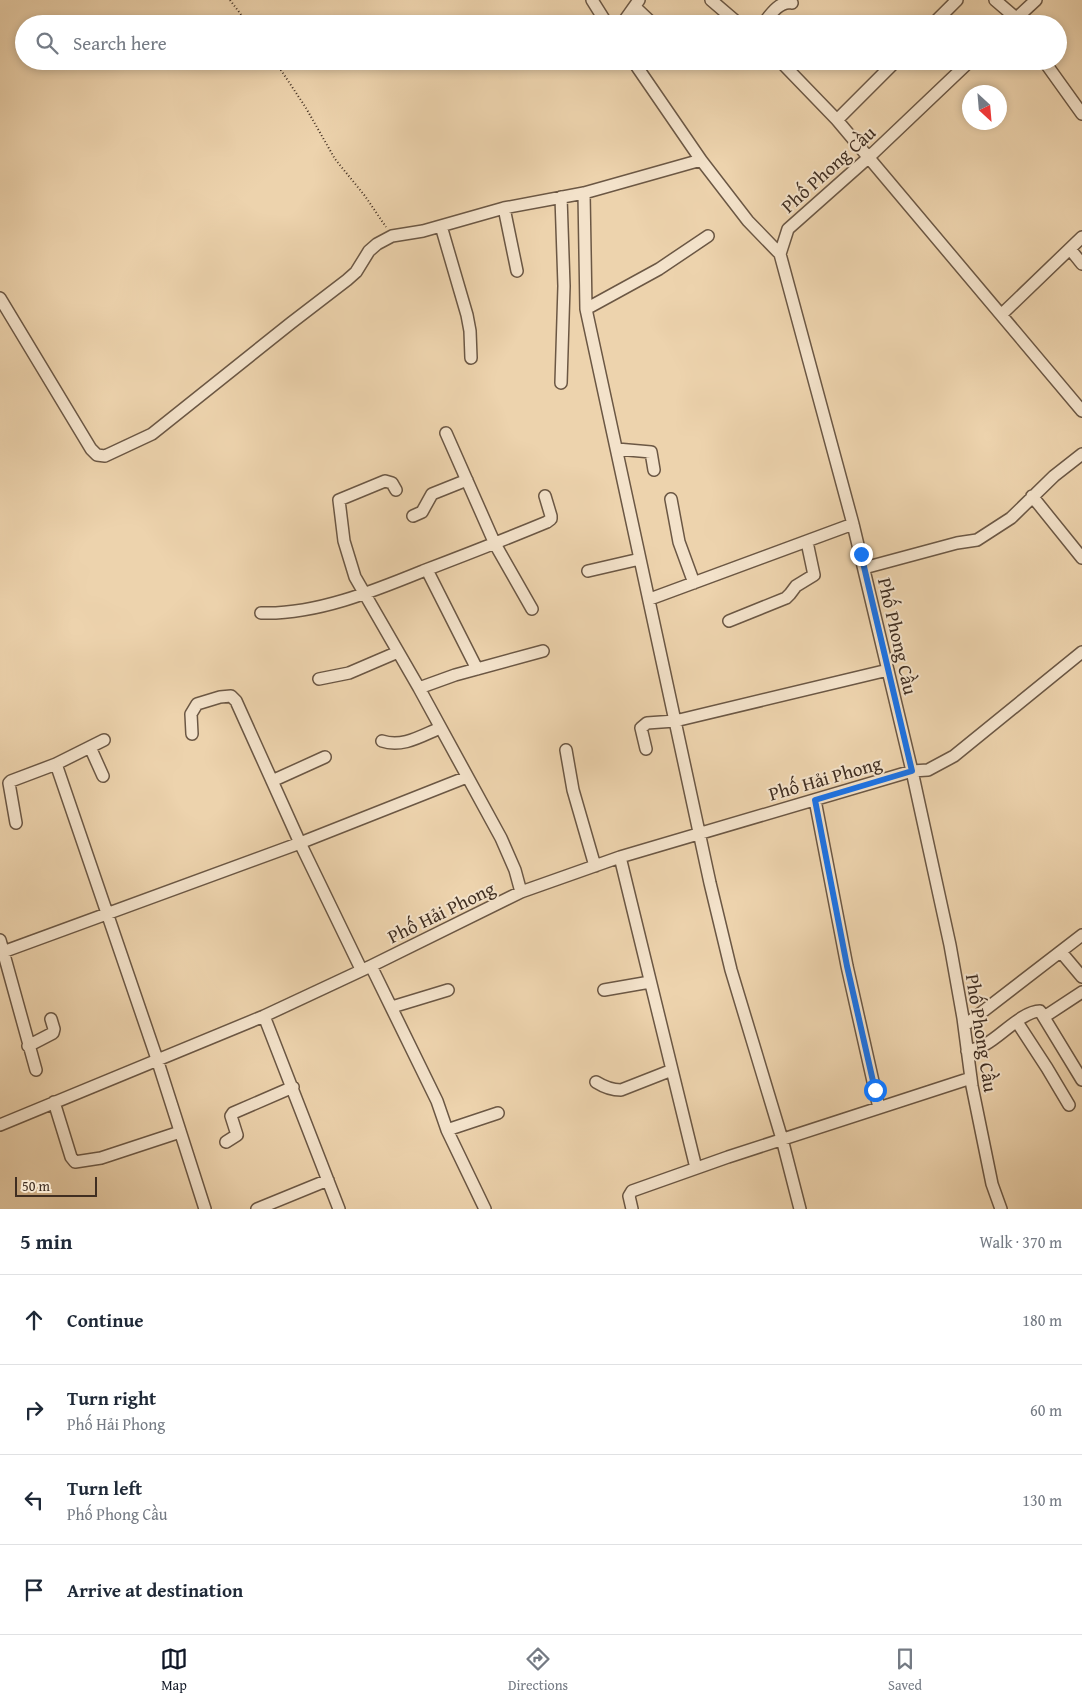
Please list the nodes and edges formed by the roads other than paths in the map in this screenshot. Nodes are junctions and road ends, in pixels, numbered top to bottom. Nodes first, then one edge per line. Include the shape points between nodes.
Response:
1 (592, 0) edge
2 (711, 0) edge
3 (957, 0) edge
4 (995, 0) edge
5 (1036, 0) edge
6 (792, 3) dead end
7 (637, 4) edge
8 (601, 15) edge
9 (629, 15) edge
10 (646, 15) edge
11 (729, 15) edge
12 (771, 15) edge
13 (942, 15) edge
14 (1009, 15) edge
15 (1022, 15) edge
16 (639, 70) edge
17 (789, 70) edge
18 (887, 70) edge
19 (961, 70) edge
20 (1050, 70) edge
21 (1082, 114) edge
22 (837, 120) junction
23 (868, 158) junction
24 (701, 160) junction
25 (573, 195) junction
26 (504, 208) junction
27 (440, 226) junction
28 (708, 236) dead end
29 (1082, 237) edge
30 (1070, 249) junction
31 (780, 254) junction
32 (1082, 264) edge
33 (517, 270) dead end
34 (0, 298) edge
35 (586, 309) junction
36 (1002, 314) junction
37 (471, 358) dead end
38 (561, 383) dead end
39 (1082, 411) edge
40 (446, 434) dead end
41 (617, 449) junction
42 (1082, 454) edge
43 (654, 470) dead end
44 (468, 480) junction
45 (396, 490) dead end
46 (545, 496) dead end
47 (1032, 496) junction
48 (671, 498) dead end
49 (413, 516) dead end
50 (853, 524) junction
51 (807, 542) junction
52 (495, 544) junction
53 (1082, 558) edge
54 (640, 559) junction
55 (864, 568) junction
56 (427, 570) junction
57 (588, 571) dead end
58 (694, 583) junction
59 (363, 595) junction
60 (650, 599) junction
61 (532, 609) dead end
62 (261, 613) dead end
63 (729, 621) dead end
64 (398, 652) junction
65 (543, 652) dead end
66 (1078, 654) edge
67 (1082, 667) edge
68 (477, 669) junction
69 (888, 670) junction
70 (319, 679) dead end
71 (419, 688) junction
72 (675, 721) junction
73 (440, 728) junction
74 (192, 734) dead end
75 (104, 740) dead end
76 (382, 741) dead end
77 (90, 747) junction
78 (646, 749) dead end
79 (566, 750) dead end
80 (325, 757) dead end
81 (56, 764) junction
82 (912, 771) junction
83 (103, 776) dead end
84 (467, 777) junction
85 (272, 781) junction
86 (815, 800) junction
87 (16, 823) dead end
88 (700, 833) junction
89 (300, 843) junction
90 (620, 857) junction
91 (595, 866) junction
92 (524, 891) junction
93 (107, 914) junction
94 (1082, 935) edge
95 (0, 940) edge
96 (1061, 952) junction
97 (2, 953) edge
98 (366, 968) junction
99 (1082, 977) edge
100 (650, 982) junction
101 (448, 990) dead end
102 (604, 990) dead end
103 (1082, 992) edge
104 (392, 1007) junction
105 (264, 1016) junction
106 (1044, 1017) junction
107 (50, 1019) dead end
108 (1017, 1022) junction
109 (964, 1026) junction
110 (28, 1046) junction
111 (967, 1051) junction
112 (156, 1059) junction
113 (36, 1070) dead end
114 (672, 1070) junction
115 (971, 1078) junction
116 (1082, 1080) edge
117 (596, 1082) dead end
118 (293, 1087) junction
119 (54, 1102) junction
120 (1068, 1105) dead end
121 (879, 1108) junction
122 (498, 1113) dead end
123 (0, 1125) edge
124 (448, 1130) junction
125 (180, 1132) junction
126 (782, 1140) junction
127 (226, 1142) dead end
128 (696, 1168) junction
129 (328, 1180) junction
130 (205, 1209) edge
131 (257, 1209) edge
132 (339, 1209) edge
133 (485, 1209) edge
134 (632, 1209) edge
135 (800, 1209) edge
136 (1001, 1209) edge

1 - 8 street
2 - 11 street
3 - 13 street
4 - 14 street
5 - 15 street
6 - 12 street via 782,2
7 - 9 street
7 - 10 street
16 - 24 street
17 - 22 street
18 - 22 street
19 - 23 street, Phố Phong Cầu
20 - 21 street
22 - 23 street
23 - 31 street, Phố Phong Cầu via 788,229
23 - 36 street
24 - 25 street
24 - 31 street via 748,221
25 - 26 street
25 - 35 street
25 - 38 street via 564,286
26 - 27 street
26 - 33 street
27 - 34 street via 392,236 377,244 347,280 152,434 104,456 97,455 92,449
27 - 37 street via 467,315
28 - 35 street via 659,270
29 - 30 street
30 - 32 street
30 - 36 street
31 - 50 street, Phố Phong Cầu
35 - 41 street
36 - 39 street
40 - 44 street
41 - 43 street via 651,452
41 - 54 street
42 - 47 street
44 - 49 street via 432,494 422,512
44 - 52 street
45 - 59 street via 385,480 339,500 350,562
46 - 52 street via 551,519
47 - 53 street
47 - 55 street via 1011,518 976,540
48 - 58 street via 679,542
50 - 51 street
50 - 55 street, Phố Phong Cầu
51 - 58 street
51 - 63 street via 814,575 796,586 786,598
52 - 56 street
52 - 61 street
54 - 57 street
54 - 60 street
55 - 69 street, Phố Phong Cầu
56 - 59 street
56 - 68 street
58 - 60 street
59 - 62 street via 288,612
59 - 64 street
60 - 72 street
64 - 70 street via 348,673
64 - 71 street
65 - 68 street
66 - 67 street
66 - 82 street, Phố Hải Phong via 954,756 928,770
68 - 71 street
69 - 72 street
69 - 82 street, Phố Phong Cầu
71 - 73 street
72 - 78 street via 647,723 642,728
72 - 88 street
73 - 76 street via 400,744
73 - 84 street
74 - 85 street via 191,714 197,704 220,696 231,696
75 - 77 street
77 - 81 street
77 - 83 street
79 - 91 street via 573,790
80 - 85 street
81 - 87 street via 9,783
81 - 93 street
82 - 86 street, Phố Hải Phong
82 - 109 street, Phố Phong Cầu
84 - 89 street
84 - 92 street via 501,838
85 - 89 street
86 - 88 street, Phố Hải Phong
86 - 121 street
88 - 90 street, Phố Hải Phong
88 - 126 street via 731,970
89 - 93 street
89 - 98 street
90 - 91 street, Phố Hải Phong
90 - 100 street
91 - 92 street, Phố Hải Phong
92 - 98 street, Phố Hải Phong
93 - 97 street
93 - 112 street
94 - 96 street
95 - 97 street
96 - 99 street
96 - 109 street
97 - 110 street
98 - 104 street
98 - 105 street, Phố Hải Phong
100 - 102 street
100 - 114 street
101 - 104 street
103 - 106 street
104 - 124 street
105 - 112 street, Phố Hải Phong
105 - 118 street
106 - 108 street via 1036,1011
106 - 116 street
107 - 110 street via 53,1033
108 - 111 street via 987,1044
108 - 120 street
109 - 111 street, Phố Phong Cầu
110 - 113 street
111 - 115 street, Phố Phong Cầu
112 - 119 street, Phố Hải Phong
112 - 125 street
114 - 117 street via 621,1090 603,1087
114 - 128 street
115 - 121 street
115 - 136 street, Phố Phong Cầu via 992,1184
118 - 127 street via 233,1113 231,1116 237,1135
118 - 129 street
119 - 123 street, Phố Hải Phong
119 - 125 street via 75,1162 102,1158
121 - 126 street
122 - 124 street
124 - 133 street
125 - 130 street
126 - 128 street
126 - 135 street
128 - 134 street via 632,1191 629,1196
129 - 131 street
129 - 132 street

